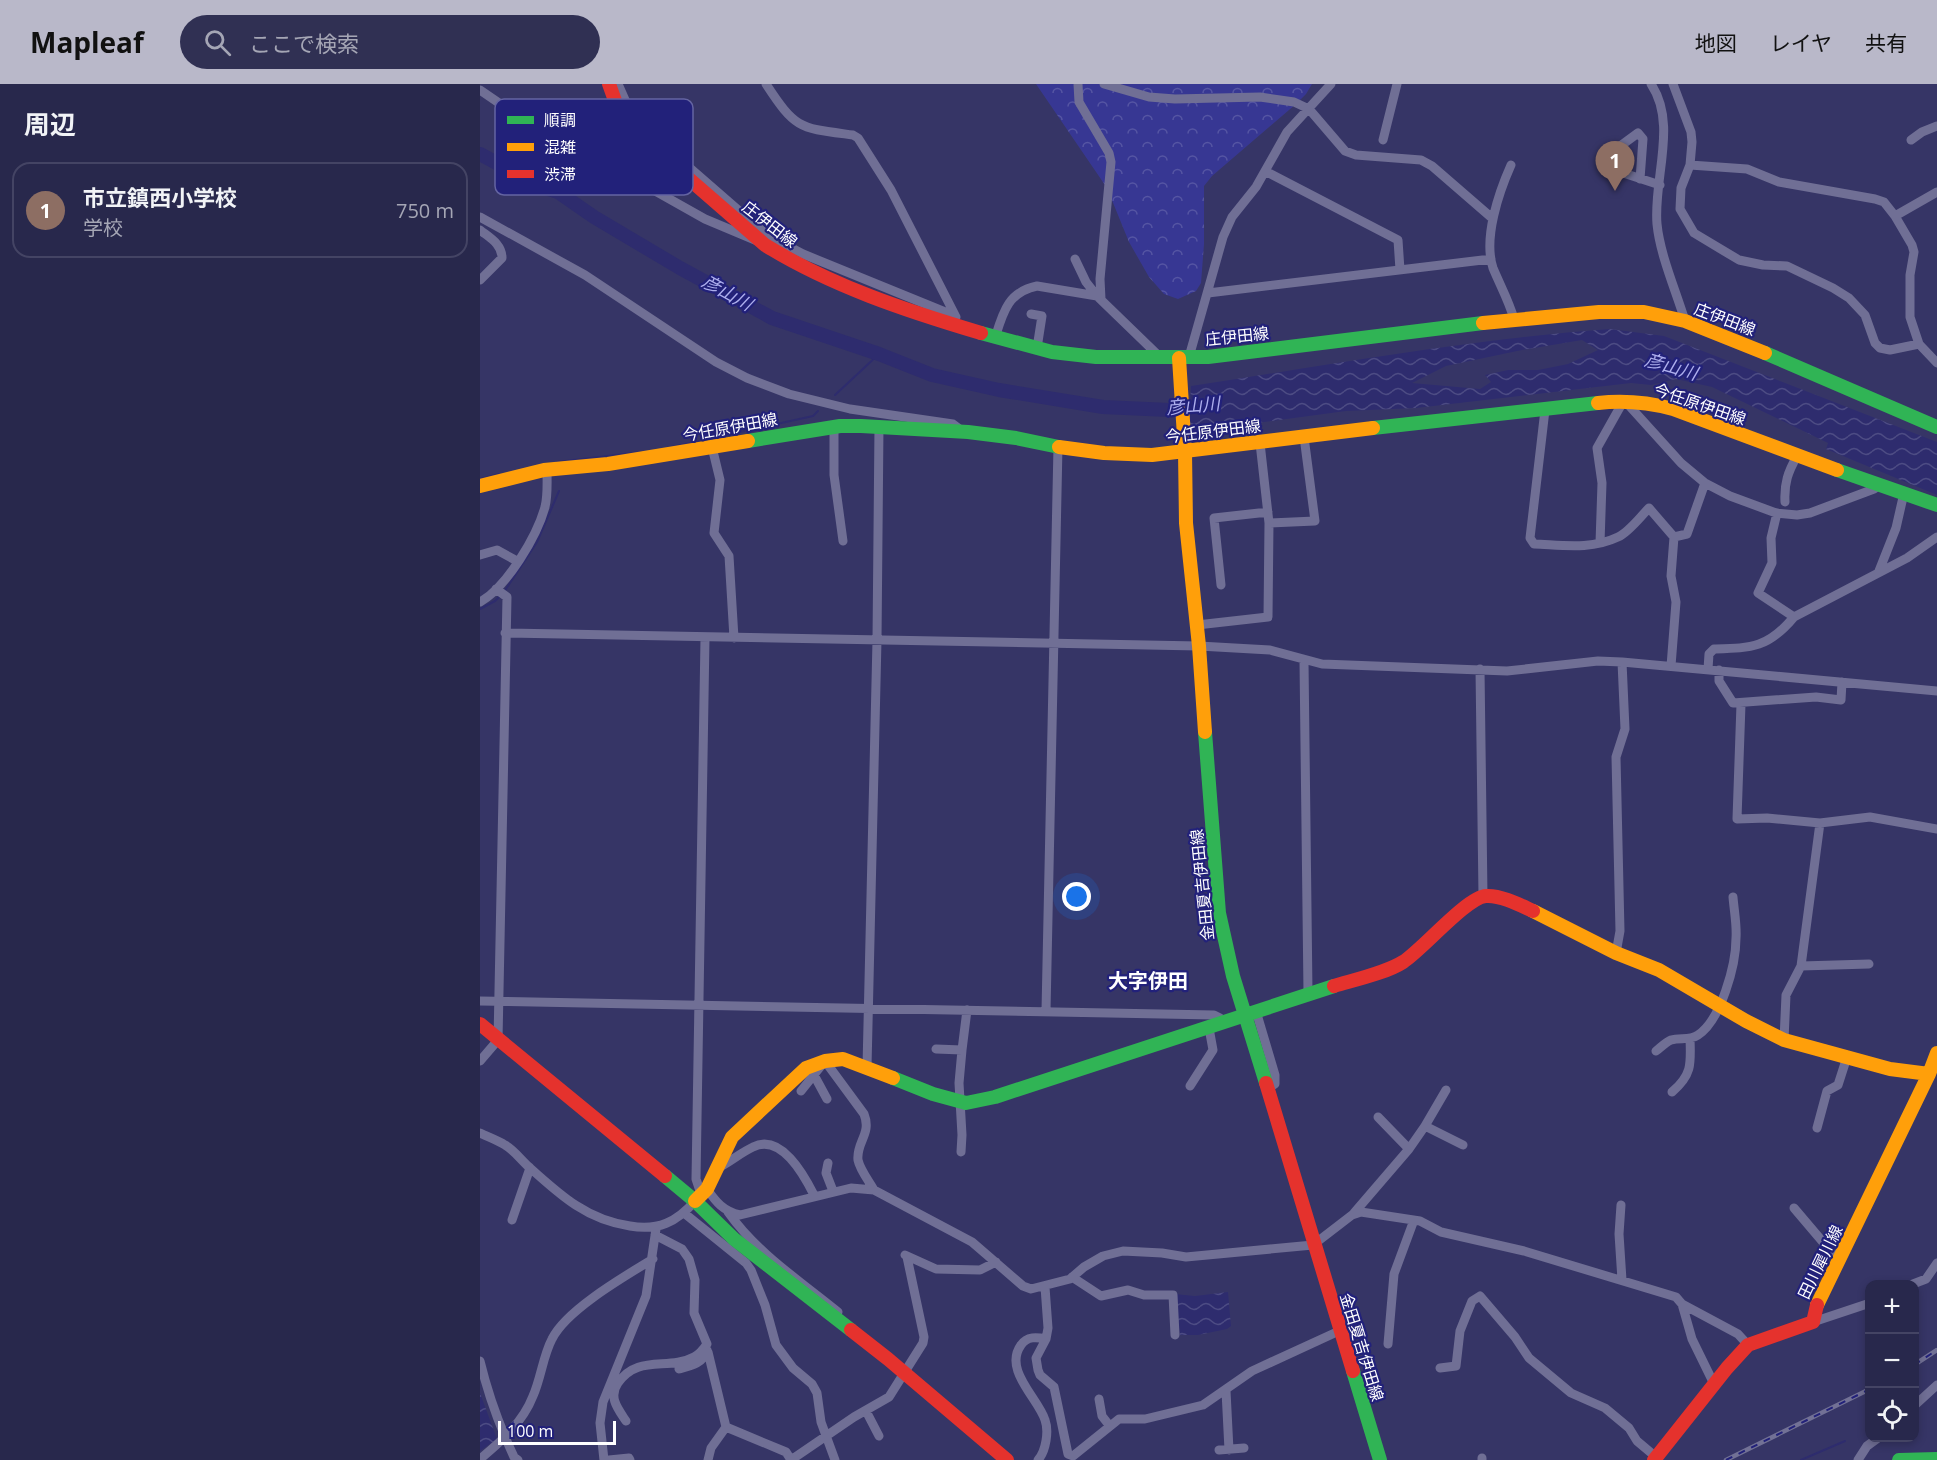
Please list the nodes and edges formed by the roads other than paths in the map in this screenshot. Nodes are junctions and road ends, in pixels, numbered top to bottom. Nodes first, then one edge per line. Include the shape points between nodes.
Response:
1 (609, 84) edge
2 (618, 84) edge
3 (766, 84) edge
4 (1078, 84) edge
5 (1104, 84) edge
6 (1330, 84) edge
7 (1397, 84) edge
8 (1651, 84) edge
9 (1673, 84) edge
10 (480, 90) edge
11 (614, 99) edge
12 (625, 99) edge
13 (495, 100) edge
14 (1309, 108) junction
15 (1937, 126) edge
16 (1383, 140) dead end
17 (1911, 140) dead end
18 (1511, 165) dead end
19 (1690, 165) junction
20 (693, 170) edge
21 (1265, 171) junction
22 (1640, 179) junction
23 (693, 182) edge
24 (1660, 185) junction
25 (1937, 192) edge
26 (662, 195) edge
27 (1895, 216) junction
28 (480, 217) edge
29 (1492, 218) junction
30 (480, 230) edge
31 (765, 245) junction
32 (1491, 259) junction
33 (1075, 260) dead end
34 (1400, 270) junction
35 (480, 280) edge
36 (1208, 293) junction
37 (1099, 298) junction
38 (1031, 314) dead end
39 (1514, 319) junction
40 (1685, 321) junction
41 (958, 322) junction
42 (995, 338) junction
43 (1919, 344) junction
44 (1037, 348) junction
45 (1160, 357) junction
46 (1183, 360) junction
47 (1937, 363) edge
48 (1624, 400) junction
49 (1545, 410) junction
50 (834, 426) junction
51 (879, 426) junction
52 (1937, 427) edge
53 (963, 432) junction
54 (1304, 437) junction
55 (1260, 443) junction
56 (712, 447) junction
57 (1058, 447) junction
58 (1185, 452) junction
59 (1797, 456) junction
60 (547, 470) junction
61 (1705, 483) junction
62 (1880, 484) junction
63 (480, 486) edge
64 (1904, 493) junction
65 (1785, 502) dead end
66 (1937, 505) edge
67 (1268, 512) junction
68 (1777, 513) junction
69 (1269, 523) junction
70 (1674, 537) junction
71 (1937, 537) edge
72 (843, 541) dead end
73 (1600, 543) junction
74 (480, 555) edge
75 (517, 561) junction
76 (1879, 571) junction
77 (1221, 585) dead end
78 (497, 589) junction
79 (481, 598) edge
80 (1794, 617) junction
81 (1197, 625) junction
82 (505, 633) junction
83 (705, 638) junction
84 (735, 638) junction
85 (877, 640) junction
86 (1053, 644) junction
87 (1200, 646) junction
88 (1304, 660) junction
89 (1622, 662) junction
90 (1671, 666) junction
91 (1480, 669) junction
92 (1708, 669) junction
93 (1719, 670) junction
94 (1842, 682) junction
95 (1937, 691) edge
96 (1741, 704) junction
97 (1820, 823) junction
98 (1937, 829) edge
99 (1483, 896) junction
100 (1733, 897) dead end
101 (1616, 953) junction
102 (1869, 964) dead end
103 (1802, 966) junction
104 (1308, 993) junction
105 (480, 1001) edge
106 (498, 1002) junction
107 (698, 1005) junction
108 (1719, 1006) junction
109 (870, 1008) junction
110 (967, 1010) junction
111 (1046, 1011) junction
112 (1250, 1013) junction
113 (480, 1024) edge
114 (1215, 1025) junction
115 (1690, 1039) junction
116 (498, 1040) junction
117 (1784, 1040) junction
118 (936, 1049) dead end
119 (962, 1050) junction
120 (1656, 1052) dead end
121 (1937, 1053) edge
122 (1847, 1057) junction
123 (480, 1061) edge
124 (825, 1061) junction
125 (867, 1067) junction
126 (1933, 1074) edge
127 (814, 1075) junction
128 (1190, 1086) dead end
129 (1446, 1090) dead end
130 (801, 1091) dead end
131 (1672, 1092) dead end
132 (827, 1099) dead end
133 (959, 1101) junction
134 (1378, 1117) dead end
135 (1425, 1126) junction
136 (1817, 1128) dead end
137 (480, 1133) edge
138 (1463, 1145) dead end
139 (1409, 1149) junction
140 (961, 1152) dead end
141 (828, 1163) dead end
142 (530, 1168) junction
143 (716, 1169) junction
144 (874, 1190) junction
145 (833, 1191) junction
146 (701, 1195) junction
147 (814, 1195) junction
148 (1621, 1205) dead end
149 (1794, 1208) dead end
150 (728, 1212) junction
151 (684, 1214) junction
152 (1352, 1215) junction
153 (512, 1220) dead end
154 (1414, 1220) junction
155 (656, 1231) junction
156 (1313, 1245) junction
157 (653, 1259) junction
158 (1839, 1261) junction
159 (996, 1262) junction
160 (1937, 1263) edge
161 (1072, 1277) junction
162 (1622, 1280) junction
163 (1919, 1282) edge
164 (1045, 1287) junction
165 (1682, 1304) junction
166 (1865, 1304) edge
167 (1813, 1322) junction
168 (1339, 1331) junction
169 (1175, 1335) dead end
170 (1046, 1339) junction
171 (1388, 1344) dead end
172 (1748, 1345) junction
173 (707, 1348) junction
174 (480, 1360) edge
175 (1440, 1368) dead end
176 (679, 1369) dead end
177 (630, 1370) junction
178 (615, 1371) junction
179 (906, 1371) junction
180 (1714, 1384) junction
181 (1937, 1385) edge
182 (1226, 1391) junction
183 (1099, 1399) dead end
184 (1919, 1401) edge
185 (866, 1411) junction
186 (626, 1421) dead end
187 (1109, 1425) junction
188 (726, 1427) junction
189 (825, 1435) junction
190 (879, 1436) dead end
191 (505, 1438) junction
192 (1872, 1442) edge
193 (1244, 1448) dead end
194 (1219, 1450) dead end
195 (1229, 1450) junction
196 (1070, 1457) edge
197 (1655, 1458) edge
198 (480, 1459) edge
199 (1937, 1459) edge
200 (517, 1460) edge
201 (604, 1460) edge
202 (609, 1460) edge
203 (630, 1460) edge
204 (708, 1460) edge
205 (790, 1460) edge
206 (835, 1460) edge
207 (1007, 1460) edge
208 (1038, 1460) edge
209 (1380, 1460) edge
210 (1858, 1460) edge
211 (1899, 1460) edge

1 - 11 main road, 庄伊田線
2 - 12 street
3 - 41 street via 799,125 858,138 891,190
4 - 37 street via 1079,102 1111,162
5 - 14 street via 1149,97 1260,97
6 - 14 street
7 - 16 street
8 - 24 street via 1662,107 1664,127
9 - 19 street via 1691,132
10 - 13 street
14 - 21 street via 1287,132
14 - 29 street via 1345,151 1421,160
15 - 17 street
18 - 29 street
19 - 27 street via 1747,168 1779,182 1875,198 1884,202
19 - 43 street via 1681,188 1680,209 1694,233 1738,260 1787,266 1833,288 1864,315 1880,348 1890,350
20 - 41 street via 767,234 803,254
21 - 34 street via 1398,240
21 - 36 street via 1232,217
22 - 22 street via 1611,169 1608,155 1638,133 1643,139
22 - 24 street
23 - 31 main road, 庄伊田線
24 - 40 street via 1657,224
25 - 27 street
26 - 31 street
27 - 43 street via 1914,252 1910,317
28 - 53 street via 585,275 716,363 747,378 789,394 850,409 953,424
29 - 32 street
30 - 35 street via 502,251 502,258
31 - 41 main road, 庄伊田線 via 873,298
32 - 34 street
32 - 39 street
33 - 37 street
34 - 36 street
36 - 46 street
37 - 42 street via 1037,286 1028,288 1004,308
37 - 45 street
38 - 44 street via 1042,316
39 - 40 main road, 庄伊田線 via 1644,312
39 - 46 main road, 庄伊田線
40 - 52 main road, 庄伊田線
41 - 42 main road, 庄伊田線
42 - 44 main road, 庄伊田線
43 - 47 street
44 - 45 main road, 庄伊田線 via 1096,357
45 - 46 main road, 庄伊田線
46 - 58 main road, 金田夏吉伊田線
48 - 49 main road, 今任原伊田線
48 - 59 main road, 今任原伊田線 via 1673,409
48 - 61 street via 1681,463
48 - 73 street via 1597,448 1602,483
49 - 54 main road, 今任原伊田線
49 - 73 street via 1530,538 1534,544 1561,547
50 - 51 main road, 今任原伊田線
50 - 56 main road, 今任原伊田線
50 - 72 street via 834,475
51 - 53 main road, 今任原伊田線
51 - 85 street
53 - 57 main road, 今任原伊田線
54 - 55 main road, 今任原伊田線
54 - 69 street via 1315,521
55 - 58 main road, 今任原伊田線
55 - 67 street
56 - 60 main road, 今任原伊田線
56 - 84 street via 720,480 714,533 729,556
57 - 58 main road, 今任原伊田線 via 1130,455
57 - 86 street
58 - 81 main road, 金田夏吉伊田線 via 1186,523
59 - 62 main road, 今任原伊田線
59 - 65 street via 1787,473
60 - 63 main road, 今任原伊田線
60 - 75 street via 546,504 541,520
61 - 68 street
61 - 70 street via 1687,534
62 - 64 main road, 今任原伊田線
62 - 68 street via 1810,513
64 - 66 main road, 今任原伊田線
64 - 76 street via 1896,528
67 - 69 street
67 - 77 street via 1214,518
68 - 80 street via 1771,538 1772,563 1758,594
69 - 81 street via 1268,617
70 - 73 street via 1649,508 1619,537
70 - 90 street via 1671,576 1676,602
71 - 76 street
74 - 75 street via 497,550
75 - 78 street
76 - 80 street
78 - 79 street
78 - 82 street via 507,597
80 - 92 street via 1783,630 1757,646 1711,650
81 - 87 main road, 金田夏吉伊田線
82 - 83 street
82 - 106 street
83 - 84 street
83 - 107 street
84 - 85 street
85 - 86 street
85 - 109 street
86 - 87 street
86 - 111 street
87 - 88 street via 1270,650
87 - 112 main road, 金田夏吉伊田線 via 1219,913 1233,976
88 - 91 street via 1322,664
88 - 104 street
89 - 90 street
89 - 91 street via 1507,671
89 - 101 street via 1625,729 1616,757 1620,931
90 - 92 street
91 - 99 street
92 - 93 street
93 - 94 street
93 - 96 street via 1719,681 1729,699
94 - 95 street
94 - 96 street via 1840,700 1816,697
96 - 97 street via 1737,819
97 - 98 street via 1870,817
97 - 103 street
99 - 101 main road via 1529,909
99 - 104 main road via 1403,962
100 - 108 street via 1734,959
101 - 108 main road via 1659,970
102 - 103 street
103 - 117 street via 1786,995
104 - 112 main road
105 - 106 street
106 - 107 street
106 - 116 street
107 - 109 street
107 - 146 street via 696,1179
108 - 115 street via 1706,1028
108 - 117 main road
109 - 110 street
109 - 125 street
110 - 111 street
110 - 119 street
111 - 114 street via 1214,1015 1220,1018
112 - 114 main road
112 - 156 main road, 金田夏吉伊田線 via 1267,1089
113 - 116 main road
114 - 128 street via 1213,1050
114 - 133 main road via 995,1097
115 - 120 street via 1670,1040
115 - 131 street via 1685,1081
116 - 123 street
116 - 146 main road
117 - 122 main road
118 - 119 street
119 - 133 street
121 - 126 main road, 田川犀川線
122 - 126 main road via 1890,1069
122 - 136 street via 1838,1085 1827,1091
124 - 125 main road via 843,1059
124 - 127 street
124 - 143 main road via 806,1068 732,1137
124 - 144 street via 867,1121 858,1162
125 - 133 main road
126 - 158 main road, 田川犀川線
127 - 130 street
127 - 132 street
129 - 135 street
133 - 140 street
134 - 139 street
135 - 138 street
135 - 139 street
137 - 142 street via 507,1146
139 - 152 street
141 - 145 street via 826,1173
142 - 153 street
142 - 155 street via 586,1212
143 - 146 main road
143 - 147 street via 753,1147 768,1145 792,1159
144 - 145 street
144 - 159 street via 972,1242
145 - 147 street
146 - 150 street
146 - 151 street
146 - 179 main road via 734,1239
147 - 150 street via 752,1213
148 - 162 street
149 - 158 street
150 - 179 street via 756,1245
151 - 155 street
151 - 189 street via 751,1270 776,1345 817,1394
152 - 154 street via 1361,1212
152 - 156 street
154 - 162 street via 1441,1233 1524,1251
154 - 171 street via 1394,1274
155 - 157 street
155 - 173 street via 682,1248 689,1259 695,1280 694,1312
156 - 161 street via 1186,1257 1123,1251 1103,1256
156 - 168 main road, 金田夏吉伊田線
157 - 178 street via 646,1296
157 - 191 street via 568,1317 552,1337 529,1407
158 - 167 main road, 田川犀川線 via 1815,1308
159 - 164 street via 1023,1286
159 - 179 street via 980,1270 936,1269 906,1256 924,1337
160 - 163 street via 1926,1279
161 - 164 street
161 - 169 street via 1101,1296 1128,1290 1144,1295 1173,1295
162 - 165 street via 1676,1297
164 - 170 street
165 - 172 street via 1738,1334
165 - 180 street via 1692,1339
166 - 167 street
167 - 172 main road, 田川犀川線
168 - 182 street via 1252,1371
168 - 209 main road, 金田夏吉伊田線
170 - 196 street via 1036,1358 1038,1370 1054,1387
170 - 208 street via 1034,1337 1024,1341 1015,1361 1048,1429
172 - 180 main road, 田川犀川線
173 - 176 street via 697,1364
173 - 177 street via 693,1358
173 - 188 street
174 - 191 street
175 - 197 street via 1456,1366 1460,1331 1472,1300 1480,1296 1529,1358 1571,1393 1605,1408
177 - 178 street
177 - 186 street via 615,1387 614,1398
178 - 201 street via 600,1423
179 - 185 street via 889,1397
179 - 207 main road
180 - 197 main road, 田川犀川線
181 - 184 street
182 - 187 street via 1203,1405 1145,1419 1119,1419
182 - 195 street
183 - 187 street via 1102,1416
185 - 189 street
185 - 190 street
187 - 196 street
188 - 204 street via 711,1448
188 - 205 street via 786,1452
189 - 205 street
189 - 206 street
191 - 198 street
191 - 200 street
192 - 210 street
193 - 195 street
194 - 195 street
199 - 211 main road
202 - 203 street

